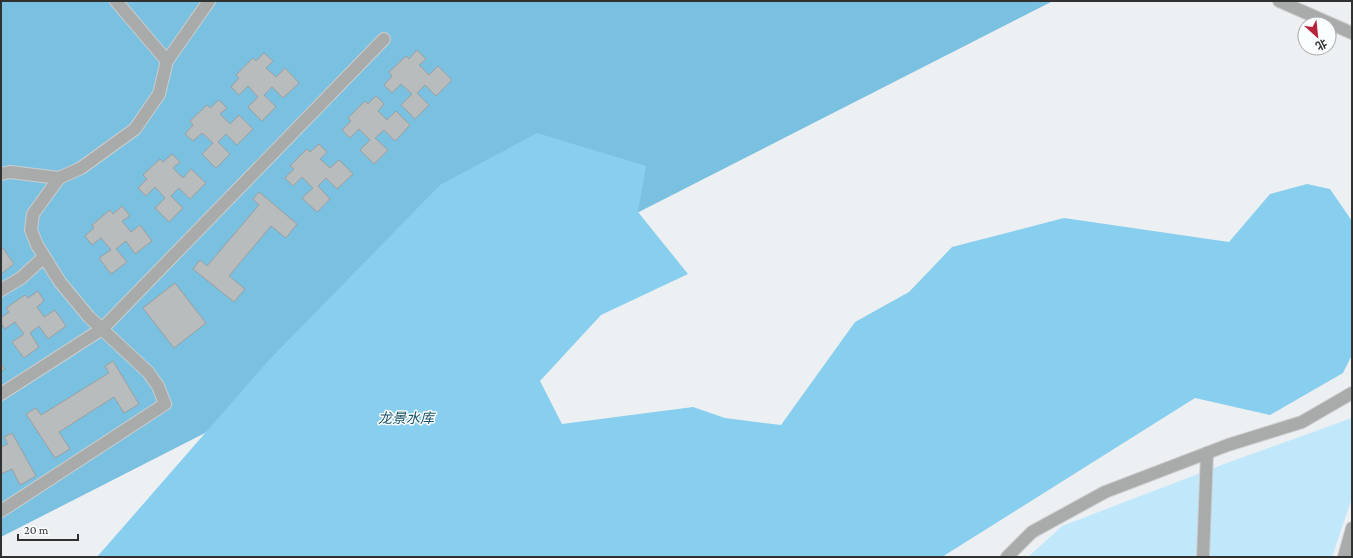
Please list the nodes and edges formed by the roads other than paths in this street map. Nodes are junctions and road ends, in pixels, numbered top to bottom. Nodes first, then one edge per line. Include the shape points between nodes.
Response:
1 (116, 1) edge
2 (209, 1) edge
3 (1278, 1) edge
4 (1352, 33) edge
5 (384, 39) dead end
6 (167, 61) junction
7 (1, 174) edge
8 (59, 178) junction
9 (44, 257) junction
10 (1, 290) edge
11 (102, 329) junction
12 (1352, 393) edge
13 (1, 394) edge
14 (1207, 453) junction
15 (1, 511) edge
16 (1352, 528) edge
17 (1007, 557) edge
18 (1203, 557) edge
19 (1344, 557) edge

1 - 6 street
2 - 6 street
3 - 4 street
5 - 11 street
6 - 8 street via 159,94 135,129 80,168
7 - 8 street via 10,172
8 - 9 street via 33,214 31,230
9 - 10 street via 22,278
9 - 11 street via 60,282
11 - 13 street
11 - 15 street via 148,372 158,386 165,404
12 - 14 street via 1302,422 1228,444
14 - 17 street via 1105,492 1032,532
14 - 18 street
16 - 19 street

